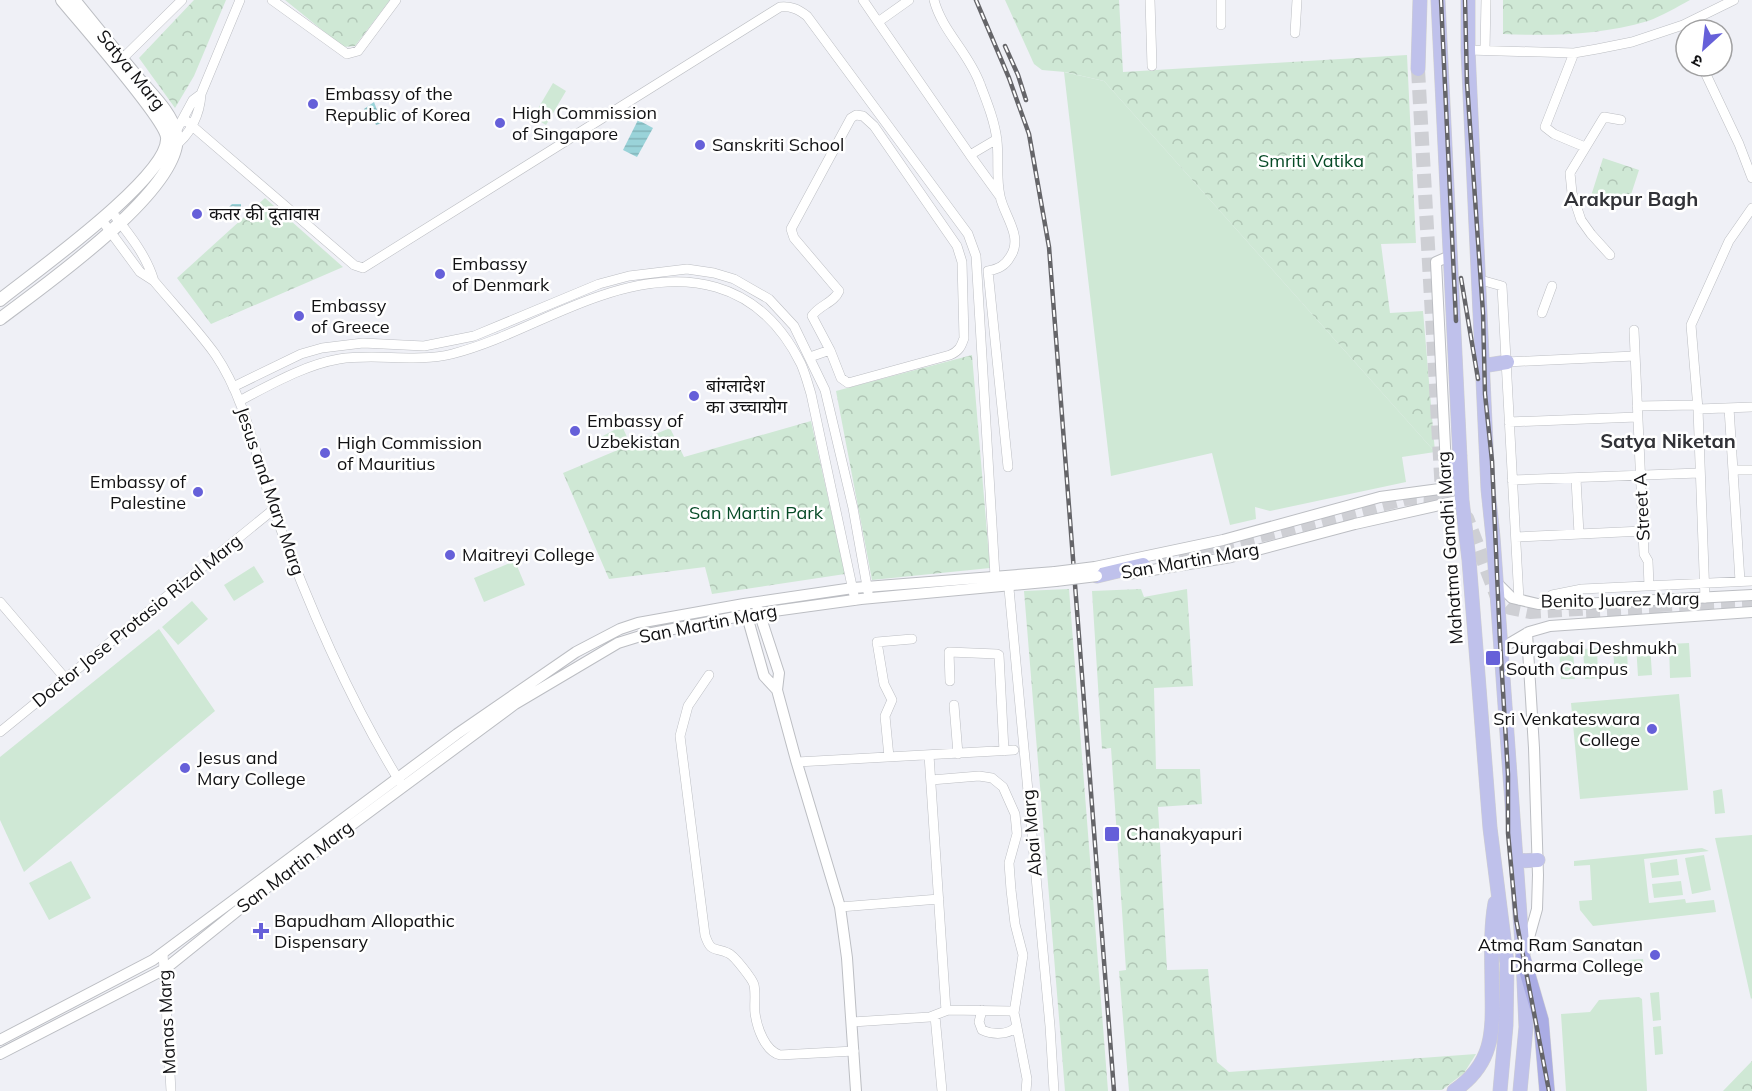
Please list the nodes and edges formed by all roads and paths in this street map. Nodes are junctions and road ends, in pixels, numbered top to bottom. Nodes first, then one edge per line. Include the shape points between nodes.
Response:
1 (62, 0) edge
2 (74, 0) edge
3 (182, 0) edge
4 (240, 0) edge
5 (272, 0) edge
6 (396, 0) edge
7 (863, 0) edge
8 (909, 0) edge
9 (934, 0) edge
10 (1150, 0) edge
11 (1221, 0) edge
12 (1297, 0) edge
13 (1420, 0) edge
14 (1438, 0) edge
15 (1468, 0) edge
16 (1486, 0) edge
17 (1734, 0) edge
18 (1703, 18) edge
19 (878, 22) junction
20 (1221, 25) dead end
21 (1674, 32) edge
22 (1295, 33) dead end
23 (1468, 50) junction
24 (1485, 50) junction
25 (1574, 53) junction
26 (122, 58) junction
27 (1152, 66) dead end
28 (1418, 69) tunnel mouth
29 (1708, 78) edge
30 (869, 100) junction
31 (856, 115) junction
32 (1621, 120) dead end
33 (188, 122) junction
34 (997, 139) junction
35 (170, 142) junction
36 (1585, 147) junction
37 (970, 155) junction
38 (1752, 178) edge
39 (999, 195) junction
40 (1752, 208) edge
41 (111, 211) junction
42 (101, 219) junction
43 (120, 223) junction
44 (110, 232) junction
45 (1610, 255) dead end
46 (1450, 256) junction
47 (977, 271) junction
48 (988, 271) junction
49 (714, 273) junction
50 (1478, 279) junction
51 (154, 281) junction
52 (599, 284) junction
53 (710, 285) junction
54 (1552, 286) dead end
55 (602, 295) junction
56 (0, 300) edge
57 (1542, 313) dead end
58 (0, 319) edge
59 (1634, 330) dead end
60 (830, 350) junction
61 (301, 354) junction
62 (1634, 356) junction
63 (810, 357) junction
64 (1507, 362) junction
65 (1482, 366) junction
66 (305, 369) junction
67 (233, 387) junction
68 (825, 390) junction
69 (811, 394) junction
70 (239, 401) junction
71 (1637, 405) junction
72 (1697, 407) junction
73 (1752, 407) edge
74 (1729, 408) junction
75 (1637, 417) junction
76 (1509, 422) junction
77 (1460, 456) junction
78 (1008, 467) dead end
79 (1733, 470) junction
80 (1752, 470) edge
81 (1699, 473) junction
82 (1641, 476) junction
83 (1576, 478) junction
84 (1512, 480) junction
85 (1447, 482) junction
86 (1462, 500) junction
87 (1363, 502) junction
88 (274, 509) junction
89 (1367, 521) junction
90 (1643, 531) junction
91 (1579, 534) junction
92 (1515, 537) junction
93 (1142, 563) tunnel mouth
94 (1096, 571) junction
95 (995, 576) junction
96 (1009, 581) junction
97 (1496, 581) junction
98 (1740, 581) junction
99 (1752, 581) edge
100 (1706, 583) junction
101 (868, 586) junction
102 (1649, 586) junction
103 (853, 588) junction
104 (1582, 589) junction
105 (1752, 595) edge
106 (869, 598) junction
107 (1705, 598) junction
108 (855, 600) junction
109 (1519, 600) junction
110 (0, 602) edge
111 (1538, 604) junction
112 (1581, 604) junction
113 (758, 608) junction
114 (745, 609) junction
115 (1752, 612) edge
116 (1527, 633) junction
117 (912, 639) dead end
118 (1500, 649) junction
119 (709, 675) dead end
120 (65, 678) junction
121 (950, 681) dead end
122 (777, 690) junction
123 (954, 705) dead end
124 (0, 732) edge
125 (958, 754) junction
126 (930, 755) junction
127 (890, 757) junction
128 (797, 762) junction
129 (931, 780) junction
130 (400, 783) junction
131 (1538, 860) junction
132 (1517, 861) junction
133 (1497, 886) junction
134 (939, 899) junction
135 (840, 907) junction
136 (163, 954) junction
137 (1523, 958) junction
138 (165, 969) junction
139 (982, 1010) junction
140 (946, 1011) junction
141 (1014, 1012) junction
142 (935, 1016) junction
143 (852, 1022) junction
144 (1016, 1027) junction
145 (0, 1040) edge
146 (854, 1051) junction
147 (0, 1054) edge
148 (171, 1091) edge
149 (856, 1091) edge
150 (942, 1091) edge
151 (1026, 1091) edge
152 (1054, 1091) edge
153 (1454, 1091) edge
154 (1500, 1091) edge
155 (1520, 1091) edge
156 (1547, 1091) edge

1 - 35 main road, Satya Marg via 141,96
2 - 26 main road, Satya Marg
3 - 26 street
4 - 33 street via 201,94 193,100
5 - 6 street via 347,54 358,51
7 - 19 street
8 - 19 street
9 - 34 street via 940,19 975,72
10 - 27 street
11 - 20 street
12 - 22 street
13 - 28 main road
14 - 46 main road, Mahatma Gandhi Marg
15 - 23 main road
16 - 24 street
17 - 18 street
19 - 37 street
21 - 25 street
23 - 24 street
23 - 50 main road
24 - 25 street
25 - 36 street via 1545,127
26 - 35 main road, Satya Marg via 166,112
29 - 38 street
30 - 31 street
30 - 33 street via 807,16 789,6 780,7 363,268 354,265
30 - 47 street via 968,234
31 - 60 street via 792,229 794,238 839,291 812,316
31 - 60 street via 873,126 957,246 962,262 964,338 962,346 950,356 848,383 841,378
32 - 36 street via 1604,117
33 - 35 street
34 - 37 street
34 - 39 street
35 - 41 main road via 153,169
35 - 43 main road via 175,155 160,180
36 - 45 street via 1570,172 1572,193 1581,220
37 - 39 street
39 - 48 street via 1015,245 1006,263
40 - 72 street via 1729,241 1692,321
41 - 42 main road
41 - 43 street, Jesus and Mary Marg
42 - 44 street
42 - 56 main road
43 - 44 main road
43 - 51 street, Jesus and Mary Marg via 149,266
44 - 51 street via 140,272
44 - 58 main road
46 - 77 main road, Mahatma Gandhi Marg
46 - 85 street via 1436,262
47 - 48 street
47 - 95 street
48 - 78 street
49 - 52 street via 664,271
49 - 53 street
49 - 63 street via 734,279 769,299 794,326
50 - 64 street via 1502,286
50 - 65 main road
51 - 67 street, Jesus and Mary Marg via 215,355
52 - 55 street
52 - 61 street via 474,336 449,342 424,346 340,344
53 - 55 street via 668,281
53 - 69 street via 752,303 770,319 801,364
54 - 57 street
55 - 66 street via 506,337 450,354 340,359
59 - 62 street, Street A
60 - 63 street
61 - 66 street
61 - 67 street
62 - 64 street
62 - 71 street, Street A
63 - 68 street
64 - 65 main road
64 - 76 street
65 - 97 main road
66 - 70 street
67 - 70 street, Jesus and Mary Marg
68 - 69 street
68 - 101 street
69 - 103 street
70 - 88 street, Jesus and Mary Marg
71 - 72 street
71 - 75 street, Street A
72 - 74 street
72 - 81 street
73 - 74 street
74 - 79 street
75 - 76 street
75 - 82 street, Street A
76 - 84 street
77 - 85 main road
77 - 86 main road, Mahatma Gandhi Marg
79 - 80 street
79 - 98 street
81 - 82 street
81 - 100 street
82 - 83 street
82 - 90 street, Street A
83 - 84 street
83 - 91 street
84 - 92 street
85 - 87 street, San Martin Marg
86 - 89 street, San Martin Marg
86 - 133 main road, Mahatma Gandhi Marg
87 - 89 street
87 - 94 street, San Martin Marg
88 - 120 street, Doctor Jose Protasio Rizal Marg
88 - 130 street, Jesus and Mary Marg via 329,646 360,713
89 - 94 street, San Martin Marg via 1231,557 1150,571
90 - 91 street
90 - 102 street, Street A
91 - 92 street
92 - 109 street
93 - 94 main road
94 - 96 street, San Martin Marg, bridge
95 - 96 street, San Martin Marg
95 - 101 street, San Martin Marg
96 - 106 street, San Martin Marg
96 - 152 street, Abai Marg
97 - 109 street, Benito Juarez Marg via 1504,592
97 - 118 main road
98 - 99 street
98 - 100 street
100 - 102 street
100 - 107 street
101 - 103 street, San Martin Marg
101 - 106 street
102 - 104 street
103 - 108 street
103 - 113 street, San Martin Marg
104 - 111 street via 1552,596
104 - 112 street
105 - 107 street, Benito Juarez Marg
106 - 108 street, San Martin Marg
107 - 112 street, Benito Juarez Marg
108 - 113 street, San Martin Marg
109 - 111 street, Benito Juarez Marg
110 - 120 street
111 - 112 street, Benito Juarez Marg
113 - 114 street, San Martin Marg
113 - 122 street via 779,673
114 - 122 street via 764,676
114 - 130 street, San Martin Marg via 618,643 515,704
115 - 116 street, Benito Juarez Marg via 1550,626
116 - 118 street, Benito Juarez Marg
116 - 131 street, Benito Juarez Marg
117 - 127 street via 877,642 884,684 892,700 885,716
118 - 132 main road
119 - 146 street via 687,706 680,736 705,935 715,951 734,957 754,984 756,1016 773,1053
120 - 124 street, Doctor Jose Protasio Rizal Marg
121 - 125 street via 949,652 999,655 1009,751
122 - 128 street
123 - 125 street
125 - 126 street
126 - 127 street
126 - 129 street
127 - 128 street
128 - 135 street
129 - 134 street
129 - 141 street via 992,778 1003,787 1015,814 1017,834 1010,881 1023,955
130 - 136 street, San Martin Marg
130 - 138 street, San Martin Marg
131 - 132 main road
131 - 137 street, Benito Juarez Marg via 1537,909
132 - 137 main road
133 - 153 main road via 1492,920 1492,1036 1479,1067
133 - 154 main road, Mahatma Gandhi Marg via 1507,963
134 - 135 street
134 - 140 street
135 - 143 street
136 - 138 street, Manas Marg
136 - 145 street, San Martin Marg
137 - 155 main road via 1526,1027
137 - 156 highway via 1541,1020
138 - 147 street, San Martin Marg
138 - 148 street, Manas Marg
139 - 140 street
139 - 141 street
139 - 144 street via 982,1030 1005,1033
140 - 142 street
141 - 144 street
142 - 143 street
142 - 150 street
143 - 146 street
144 - 151 street via 1025,1065
146 - 149 street

